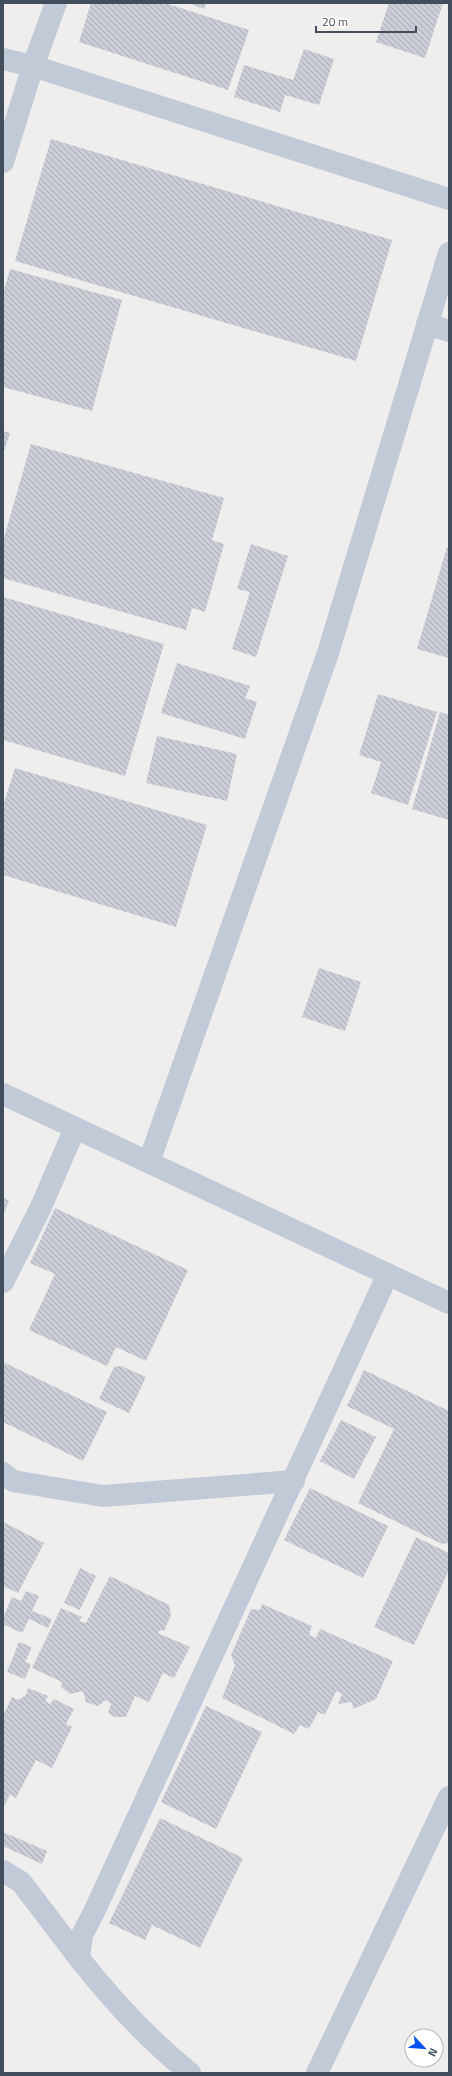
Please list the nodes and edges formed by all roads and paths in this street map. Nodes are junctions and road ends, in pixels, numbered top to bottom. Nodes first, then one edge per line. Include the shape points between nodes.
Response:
1 (56, 3) edge
2 (3, 59) edge
3 (33, 66) junction
4 (3, 162) edge
5 (449, 199) edge
6 (449, 253) edge
7 (427, 324) junction
8 (449, 331) edge
9 (3, 1094) edge
10 (75, 1128) junction
11 (149, 1162) junction
12 (388, 1274) junction
13 (3, 1282) edge
14 (449, 1303) edge
15 (3, 1473) edge
16 (294, 1481) junction
17 (449, 1797) edge
18 (3, 1871) edge
19 (79, 1958) junction
20 (190, 2073) edge
21 (317, 2073) edge

1 - 3 street
2 - 3 street
3 - 4 street
3 - 5 street
6 - 7 street
7 - 8 street
7 - 11 street via 328,653
9 - 10 street
10 - 11 street
10 - 13 street via 41,1207
11 - 12 street
12 - 14 street
12 - 16 street
15 - 16 street via 13,1481 103,1496
16 - 19 street via 82,1936
17 - 21 street
18 - 19 street via 21,1882
19 - 20 street via 118,2003

